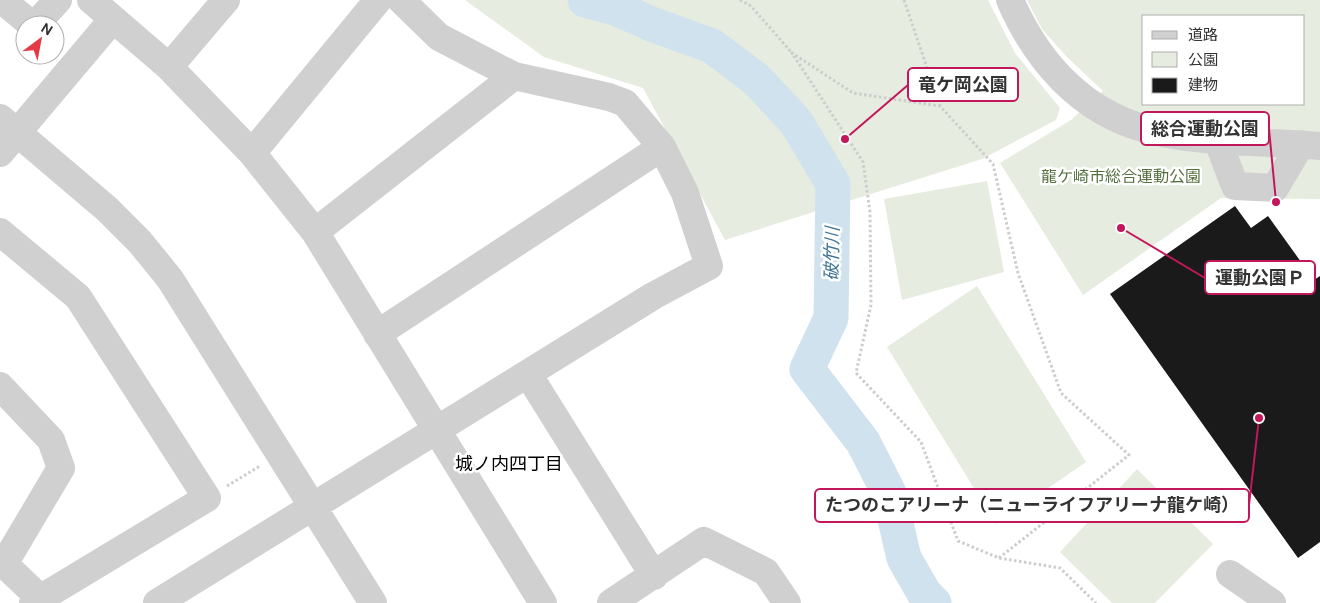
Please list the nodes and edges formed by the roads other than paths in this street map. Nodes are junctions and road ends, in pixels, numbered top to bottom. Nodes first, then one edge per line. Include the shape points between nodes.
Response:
1 (2, 0) edge
2 (58, 0) edge
3 (90, 0) edge
4 (226, 0) edge
5 (378, 0) edge
6 (401, 0) edge
7 (1010, 0) edge
8 (21, 15) edge
9 (44, 15) edge
10 (113, 19) junction
11 (169, 67) junction
12 (514, 76) junction
13 (9, 126) edge
14 (1217, 139) junction
15 (1310, 145) edge
16 (662, 147) junction
17 (0, 153) edge
18 (252, 153) junction
19 (315, 232) junction
20 (2, 238) edge
21 (377, 334) junction
22 (528, 374) junction
23 (0, 386) edge
24 (436, 430) junction
25 (313, 505) junction
26 (2, 563) edge
27 (1230, 574) dead end
28 (654, 576) junction
29 (185, 596) edge
30 (40, 601) edge
31 (157, 603) edge
32 (373, 603) edge
33 (543, 603) edge
34 (611, 603) edge
35 (787, 603) edge
36 (1272, 603) edge

1 - 8 street
2 - 9 street
3 - 10 street
4 - 11 street
5 - 18 street
6 - 12 street via 439,37
7 - 14 street via 1038,53 1082,98 1114,117 1144,129
10 - 11 street
10 - 13 street
11 - 18 street
12 - 16 street via 609,96 625,103
12 - 19 street
13 - 17 street
13 - 25 street via 107,209 170,279
14 - 15 street
14 - 15 street via 1235,186 1275,188
16 - 21 street
16 - 22 street via 685,192 709,266 653,296
18 - 19 street
19 - 21 street
20 - 30 street via 78,297 207,498
21 - 24 street
22 - 24 street
22 - 28 street
23 - 26 street via 51,440 61,468
24 - 25 street
24 - 33 street
25 - 29 street
25 - 32 street
26 - 30 street
27 - 36 street
28 - 34 street
28 - 35 street via 704,541 766,572
29 - 31 street

